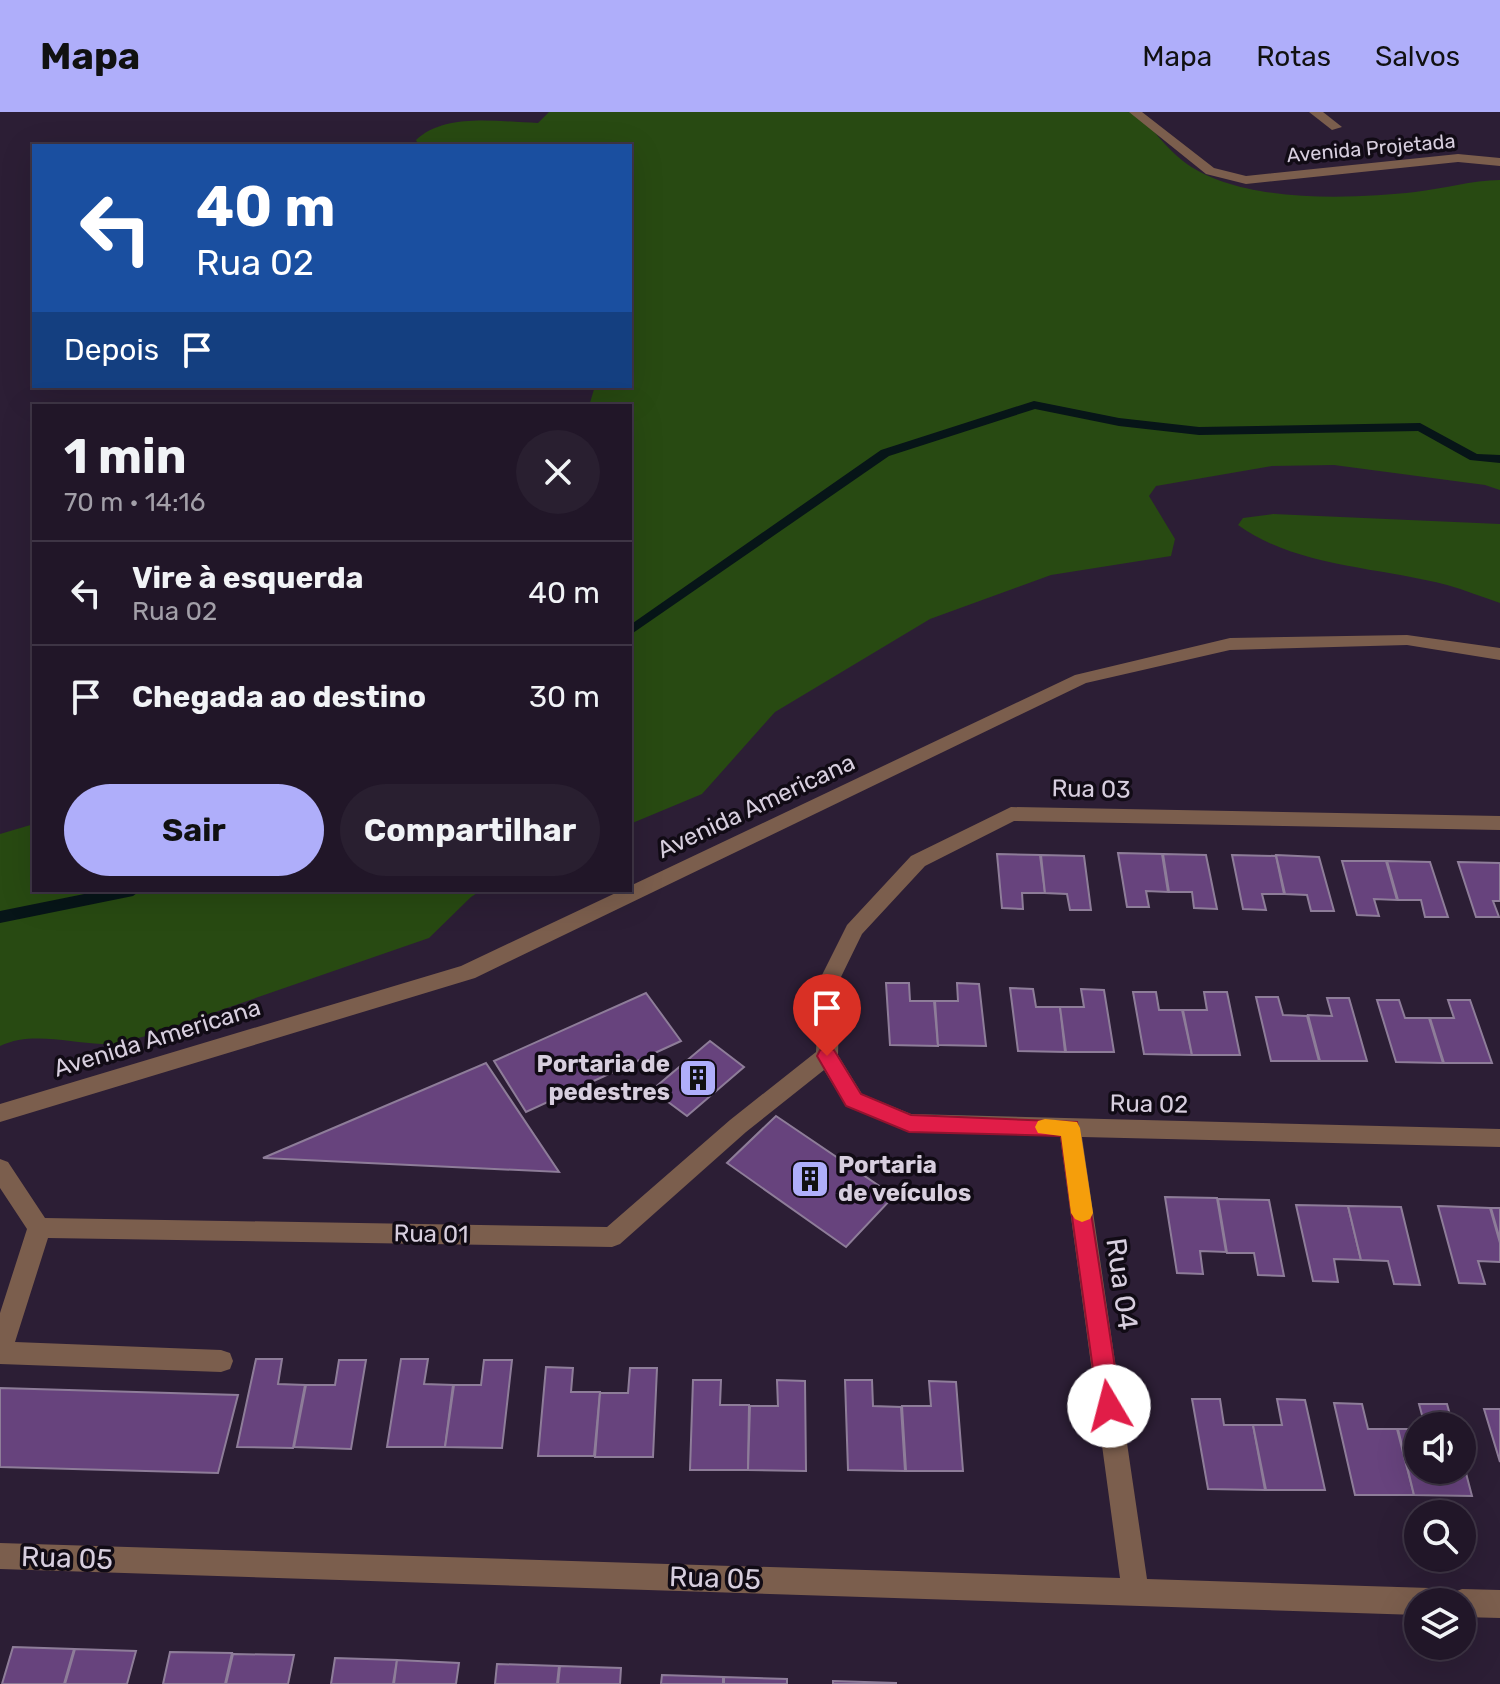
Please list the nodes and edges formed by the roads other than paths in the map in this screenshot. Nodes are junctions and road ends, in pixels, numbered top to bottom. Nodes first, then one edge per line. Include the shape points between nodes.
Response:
1 (1135, 112) edge
2 (1315, 112) edge
3 (1336, 127) dead end
4 (1500, 162) edge
5 (1500, 654) edge
6 (1500, 823) edge
7 (827, 1056) junction
8 (0, 1113) edge
9 (1070, 1128) junction
10 (1500, 1138) edge
11 (0, 1169) edge
12 (39, 1228) junction
13 (0, 1352) edge
14 (221, 1361) dead end
15 (0, 1556) edge
16 (1135, 1592) junction
17 (1404, 1601) edge
18 (1476, 1603) edge
19 (1500, 1604) edge

1 - 4 street, Avenida Projetada via 1210,171 1246,180 1458,158
2 - 3 street
5 - 8 street, Avenida Americana via 1407,640 1230,644 1081,679 468,972
6 - 7 street, Rua 03 via 1011,814 918,861 854,930 830,979
7 - 9 street, Rua 02 via 854,1100 909,1123
7 - 12 street, Rua 01 via 612,1237
9 - 10 street, Rua 02
9 - 16 street, Rua 04
11 - 12 street
12 - 13 street
13 - 14 street
15 - 16 street, Rua 05
16 - 17 street, Rua 05
18 - 19 street

